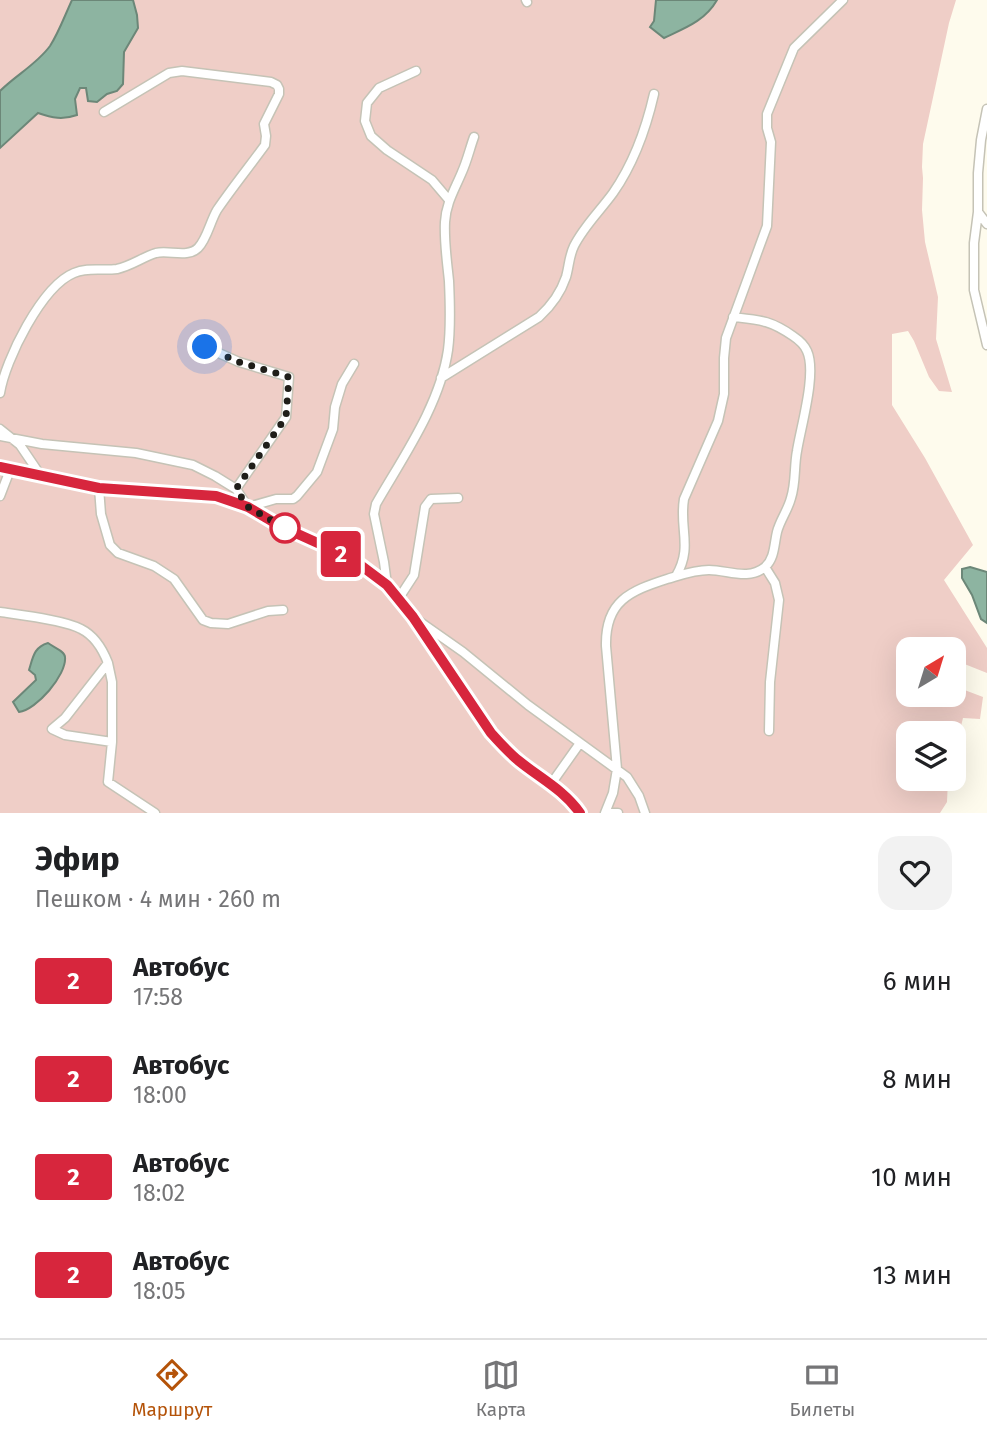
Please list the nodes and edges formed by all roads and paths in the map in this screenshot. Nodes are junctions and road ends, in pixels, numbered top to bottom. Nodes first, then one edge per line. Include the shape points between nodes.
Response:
1 (843, 0) edge
2 (416, 71) dead end
3 (654, 94) dead end
4 (987, 109) edge
5 (104, 112) dead end
6 (474, 137) dead end
7 (449, 200) junction
8 (978, 212) junction
9 (987, 225) edge
10 (733, 317) junction
11 (987, 345) edge
12 (205, 347) dead end
13 (354, 364) dead end
14 (442, 378) junction
15 (0, 393) edge
16 (0, 429) edge
17 (0, 436) edge
18 (10, 438) junction
19 (5, 468) edge
20 (41, 476) junction
21 (99, 488) junction
22 (236, 489) junction
23 (0, 496) edge
24 (457, 498) dead end
25 (248, 507) junction
26 (765, 567) junction
27 (676, 576) junction
28 (387, 585) junction
29 (399, 598) junction
30 (283, 610) dead end
31 (0, 612) edge
32 (413, 617) junction
33 (108, 663) junction
34 (769, 732) dead end
35 (112, 742) junction
36 (580, 743) junction
37 (617, 769) junction
38 (551, 784) junction
39 (155, 813) edge
40 (580, 813) edge
41 (605, 813) edge
42 (618, 813) edge
43 (645, 813) edge

1 - 10 street via 794,48 767,114 771,142 767,226
2 - 7 street via 379,88 367,103 365,121 371,136 432,180
3 - 14 street via 631,162 573,246 562,288 546,311
4 - 8 street
5 - 15 street via 182,71 271,82 279,89 264,124 265,145 216,212 197,249 155,254 116,269 88,269 60,282 22,334
6 - 7 street
7 - 14 street via 445,220 448,349
8 - 9 street
8 - 11 street via 974,290
10 - 26 street via 775,325 801,342 809,357 791,500
10 - 27 street via 726,338 718,421 684,499 686,550
12 - 22 street via 289,377 286,417
13 - 25 street via 342,384 333,429 317,472 293,499
14 - 28 street via 376,505
16 - 18 street
17 - 18 street
18 - 20 street
18 - 22 street via 168,459 193,465
19 - 20 main road
19 - 23 street
20 - 21 main road
21 - 25 main road via 216,496
21 - 30 street via 110,545 174,579 203,620 228,624
22 - 25 street
24 - 29 street via 431,499 425,507 414,575
25 - 28 main road via 355,561
26 - 27 street via 747,574 708,570
26 - 34 street via 779,600
27 - 37 street via 631,593 608,620 606,646
28 - 29 main road
29 - 32 main road
31 - 33 street via 81,629 104,651
32 - 36 street
32 - 38 main road via 491,733 518,761
33 - 35 street
33 - 35 street via 52,729
35 - 39 street via 108,782
36 - 37 street
36 - 38 street
37 - 41 street
37 - 43 street via 635,788
38 - 40 main road
41 - 42 street

